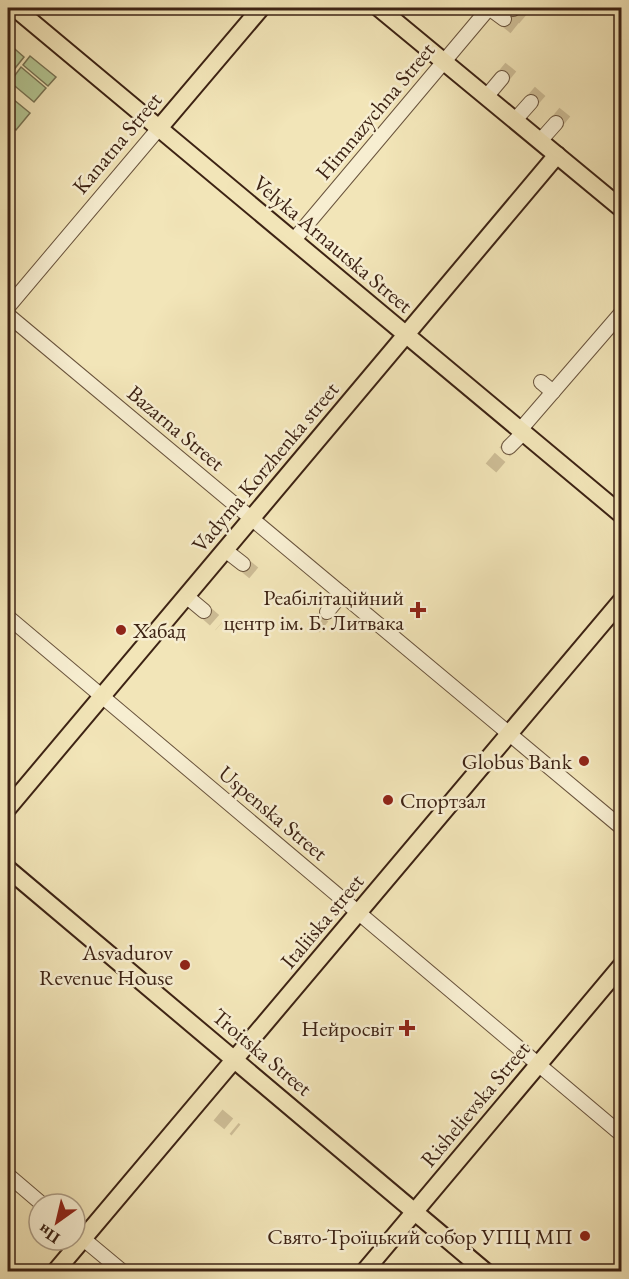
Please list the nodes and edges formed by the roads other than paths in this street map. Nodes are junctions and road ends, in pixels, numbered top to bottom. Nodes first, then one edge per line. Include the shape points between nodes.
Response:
1 (15, 8) edge
2 (261, 8) edge
3 (379, 8) edge
4 (489, 8) edge
5 (510, 12) tunnel mouth
6 (444, 62) junction
7 (502, 78) tunnel mouth
8 (486, 97) junction
9 (531, 102) tunnel mouth
10 (515, 120) junction
11 (556, 123) tunnel mouth
12 (160, 128) junction
13 (540, 141) junction
14 (557, 155) junction
15 (621, 209) edge
16 (293, 241) junction
17 (8, 307) edge
18 (621, 312) edge
19 (8, 315) edge
20 (406, 334) junction
21 (541, 381) dead end
22 (553, 392) junction
23 (522, 432) junction
24 (509, 447) tunnel mouth
25 (621, 515) edge
26 (252, 518) junction
27 (225, 550) junction
28 (243, 564) tunnel mouth
29 (342, 594) junction
30 (186, 596) junction
31 (621, 600) edge
32 (204, 611) tunnel mouth
33 (327, 612) tunnel mouth
34 (8, 617) edge
35 (102, 696) junction
36 (508, 734) junction
37 (8, 808) edge
38 (621, 828) edge
39 (8, 869) edge
40 (358, 913) junction
41 (621, 965) edge
42 (235, 1058) junction
43 (538, 1064) junction
44 (621, 1135) edge
45 (8, 1175) edge
46 (28, 1192) edge
47 (415, 1211) junction
48 (87, 1226) edge
49 (87, 1242) edge
50 (68, 1252) edge
51 (55, 1272) edge
52 (123, 1272) edge
53 (364, 1272) edge
54 (486, 1272) edge

1 - 12 main road, Velyka Arnautska Street
2 - 12 main road, Kanatna Street
3 - 6 main road
4 - 5 street
4 - 6 street, Himnazychna Street
6 - 8 main road
6 - 16 street, Himnazychna Street
7 - 8 street
8 - 10 main road
9 - 10 street
10 - 13 main road
11 - 13 street
12 - 16 main road, Velyka Arnautska Street
12 - 17 street, Kanatna Street
13 - 14 main road
14 - 15 main road
14 - 20 main road, Vadyma Korzhenka street
16 - 20 main road, Velyka Arnautska Street
18 - 22 street
19 - 26 street, Bazarna Street
20 - 23 main road, Velyka Arnautska Street
20 - 26 main road, Vadyma Korzhenka street
21 - 22 street
22 - 23 street
23 - 24 street
23 - 25 main road, Velyka Arnautska Street
26 - 27 main road, Vadyma Korzhenka street
26 - 29 street, Bazarna Street
27 - 28 street
27 - 30 main road, Vadyma Korzhenka street
29 - 33 street
29 - 36 street, Bazarna Street
30 - 32 street
30 - 35 main road, Vadyma Korzhenka street
31 - 36 main road, Italiiska street
34 - 35 street, Uspenska Street
35 - 37 main road, Vadyma Korzhenka street
35 - 40 street, Uspenska Street
36 - 38 street, Bazarna Street
36 - 40 main road, Italiiska street
39 - 42 main road, Troitska Street
40 - 42 main road, Italiiska street
40 - 43 street, Uspenska Street
41 - 43 main road, Rishelievska Street
42 - 47 main road, Troitska Street
42 - 48 main road, Italiiska street
43 - 44 street, Uspenska Street
43 - 47 main road, Rishelievska Street
45 - 46 street
47 - 53 main road, Rishelievska Street
47 - 54 main road, Troitska Street
49 - 52 street
50 - 51 main road, Italiiska street

